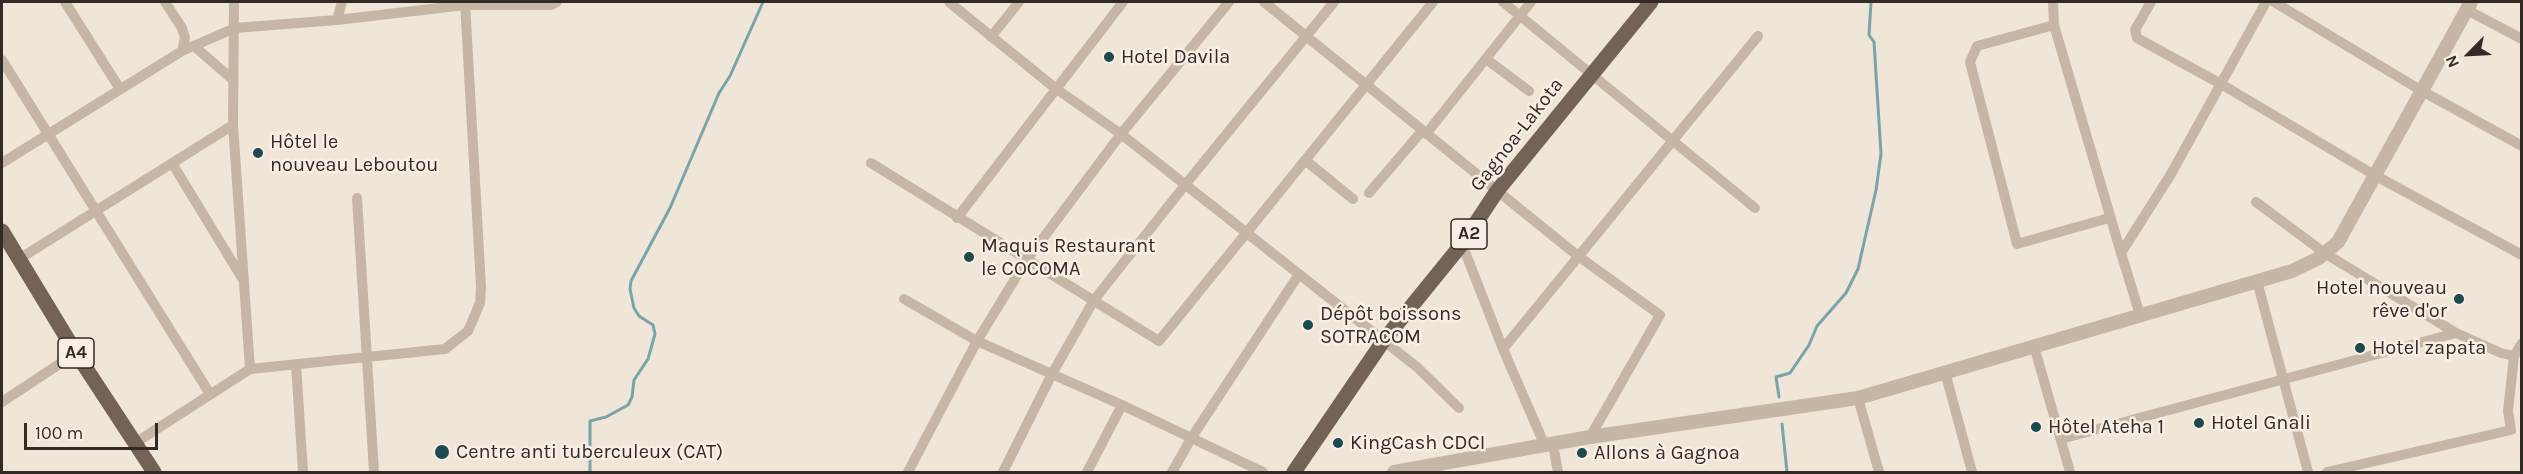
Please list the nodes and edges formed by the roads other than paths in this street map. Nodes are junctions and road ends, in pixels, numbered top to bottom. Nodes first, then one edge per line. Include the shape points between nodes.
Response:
1 (65, 2) edge
2 (165, 2) edge
3 (234, 2) edge
4 (342, 2) edge
5 (558, 2) edge
6 (950, 2) edge
7 (1019, 2) edge
8 (1123, 2) edge
9 (1229, 2) edge
10 (1264, 2) edge
11 (1334, 2) edge
12 (1433, 2) edge
13 (1503, 2) edge
14 (1531, 2) edge
15 (1651, 2) edge
16 (2053, 2) edge
17 (2151, 2) edge
18 (2266, 2) edge
19 (2274, 2) edge
20 (465, 3) edge
21 (2469, 6) edge
22 (1520, 16) junction
23 (337, 20) junction
24 (2054, 25) junction
25 (235, 28) junction
26 (1306, 36) junction
27 (1758, 36) dead end
28 (991, 37) junction
29 (2522, 39) edge
30 (194, 46) junction
31 (182, 51) junction
32 (1485, 59) junction
33 (2, 60) edge
34 (1592, 75) junction
35 (232, 79) junction
36 (1365, 84) junction
37 (2221, 84) junction
38 (1055, 88) junction
39 (120, 89) junction
40 (2422, 91) junction
41 (1529, 92) dead end
42 (233, 124) junction
43 (1424, 132) junction
44 (48, 134) junction
45 (1121, 134) junction
46 (1672, 140) junction
47 (2522, 146) edge
48 (1305, 160) junction
49 (172, 162) junction
50 (2, 163) edge
51 (871, 163) dead end
52 (2376, 176) junction
53 (1185, 184) junction
54 (1497, 191) junction
55 (1369, 193) dead end
56 (357, 198) dead end
57 (1353, 199) dead end
58 (2256, 202) dead end
59 (1755, 208) dead end
60 (96, 211) junction
61 (957, 218) junction
62 (2109, 218) junction
63 (2, 231) edge
64 (1245, 232) junction
65 (1462, 244) junction
66 (2121, 253) junction
67 (2326, 254) junction
68 (2522, 255) edge
69 (1578, 256) junction
70 (19, 259) junction
71 (1026, 261) junction
72 (1299, 274) junction
73 (244, 280) junction
74 (2257, 281) junction
75 (904, 299) dead end
76 (1095, 300) junction
77 (2140, 315) junction
78 (2456, 333) junction
79 (1384, 340) junction
80 (977, 341) junction
81 (2522, 343) edge
82 (2034, 346) junction
83 (1503, 349) junction
84 (76, 353) junction
85 (2514, 356) junction
86 (367, 357) junction
87 (296, 364) junction
88 (250, 369) junction
89 (1946, 372) junction
90 (1052, 374) junction
91 (2284, 377) junction
92 (210, 394) junction
93 (1858, 398) junction
94 (2, 402) edge
95 (1122, 405) junction
96 (1459, 408) dead end
97 (1191, 437) junction
98 (1590, 437) junction
99 (2061, 439) junction
100 (135, 443) junction
101 (1549, 445) junction
102 (154, 472) edge
103 (303, 472) edge
104 (374, 472) edge
105 (908, 472) edge
106 (1003, 472) edge
107 (1086, 472) edge
108 (1172, 472) edge
109 (1263, 472) edge
110 (1294, 472) edge
111 (1394, 472) edge
112 (1558, 472) edge
113 (1879, 472) edge
114 (1972, 472) edge
115 (2070, 472) edge
116 (2308, 472) edge
117 (2327, 472) edge

1 - 39 street
2 - 31 street via 182,28
3 - 25 street
4 - 23 street
5 - 20 street
6 - 28 street
7 - 28 street
8 - 38 street
9 - 45 street
10 - 26 street
11 - 26 street
12 - 36 street
13 - 22 street
14 - 22 street
15 - 34 main road, Gagnoa-Lakota / A2
16 - 24 street
17 - 37 street via 2135,30 2137,38
18 - 37 street
19 - 40 street
20 - 23 street
20 - 86 street via 480,303 468,331 445,349
21 - 29 street
21 - 40 street
22 - 32 street
22 - 34 street
23 - 25 street
24 - 62 street
24 - 62 street via 1977,46 1970,62 2017,243
25 - 30 street
25 - 35 street
26 - 36 street
26 - 53 street
27 - 46 street
28 - 38 street
30 - 31 street
30 - 35 street
31 - 39 street
32 - 41 street
32 - 43 street
33 - 44 street
34 - 46 street
34 - 54 main road, Gagnoa-Lakota / A2
35 - 42 street
36 - 43 street
36 - 48 street
37 - 52 street
37 - 66 street
38 - 45 street
38 - 61 street
39 - 44 street
40 - 47 street
40 - 52 street
42 - 49 street
42 - 73 street
43 - 54 street
43 - 55 street
44 - 50 street
44 - 60 street
45 - 53 street
45 - 71 street
46 - 59 street
46 - 69 street
48 - 57 street
48 - 64 street
49 - 60 street
49 - 73 street
51 - 61 street
52 - 67 street via 2338,242
52 - 68 street
53 - 64 street
53 - 76 street
54 - 65 main road, Gagnoa-Lakota / A2
54 - 69 street
56 - 86 street
58 - 67 street
60 - 70 street
60 - 92 street
61 - 71 street
62 - 66 street
63 - 70 main road, A4
64 - 72 street
64 - 76 street via 1159,341
65 - 79 main road, Gagnoa-Lakota / A2
65 - 83 street
66 - 77 street
67 - 74 street
67 - 78 street
69 - 83 street
69 - 98 street via 1660,315
70 - 84 main road, A4
71 - 76 street
71 - 80 street
72 - 79 street
72 - 97 street
73 - 88 street
74 - 77 street
74 - 91 street
75 - 80 street
76 - 90 street
77 - 82 street
78 - 85 street
78 - 91 street
79 - 96 street
79 - 110 main road, Gagnoa-Lakota / A2
80 - 90 street
80 - 105 street
81 - 85 street
82 - 89 street
82 - 99 street
83 - 101 street
84 - 94 street
84 - 100 main road, A4
85 - 117 street via 2508,411 2511,430
86 - 87 street
86 - 104 street
87 - 88 street
87 - 103 street
88 - 92 street
89 - 93 street
89 - 114 street
90 - 95 street
90 - 106 street
91 - 99 street
91 - 116 street
92 - 100 street
93 - 98 street
93 - 113 street
95 - 97 street
95 - 107 street
97 - 108 street
97 - 109 street
98 - 101 street
99 - 115 street
100 - 102 main road, A4
101 - 111 street
101 - 112 street

